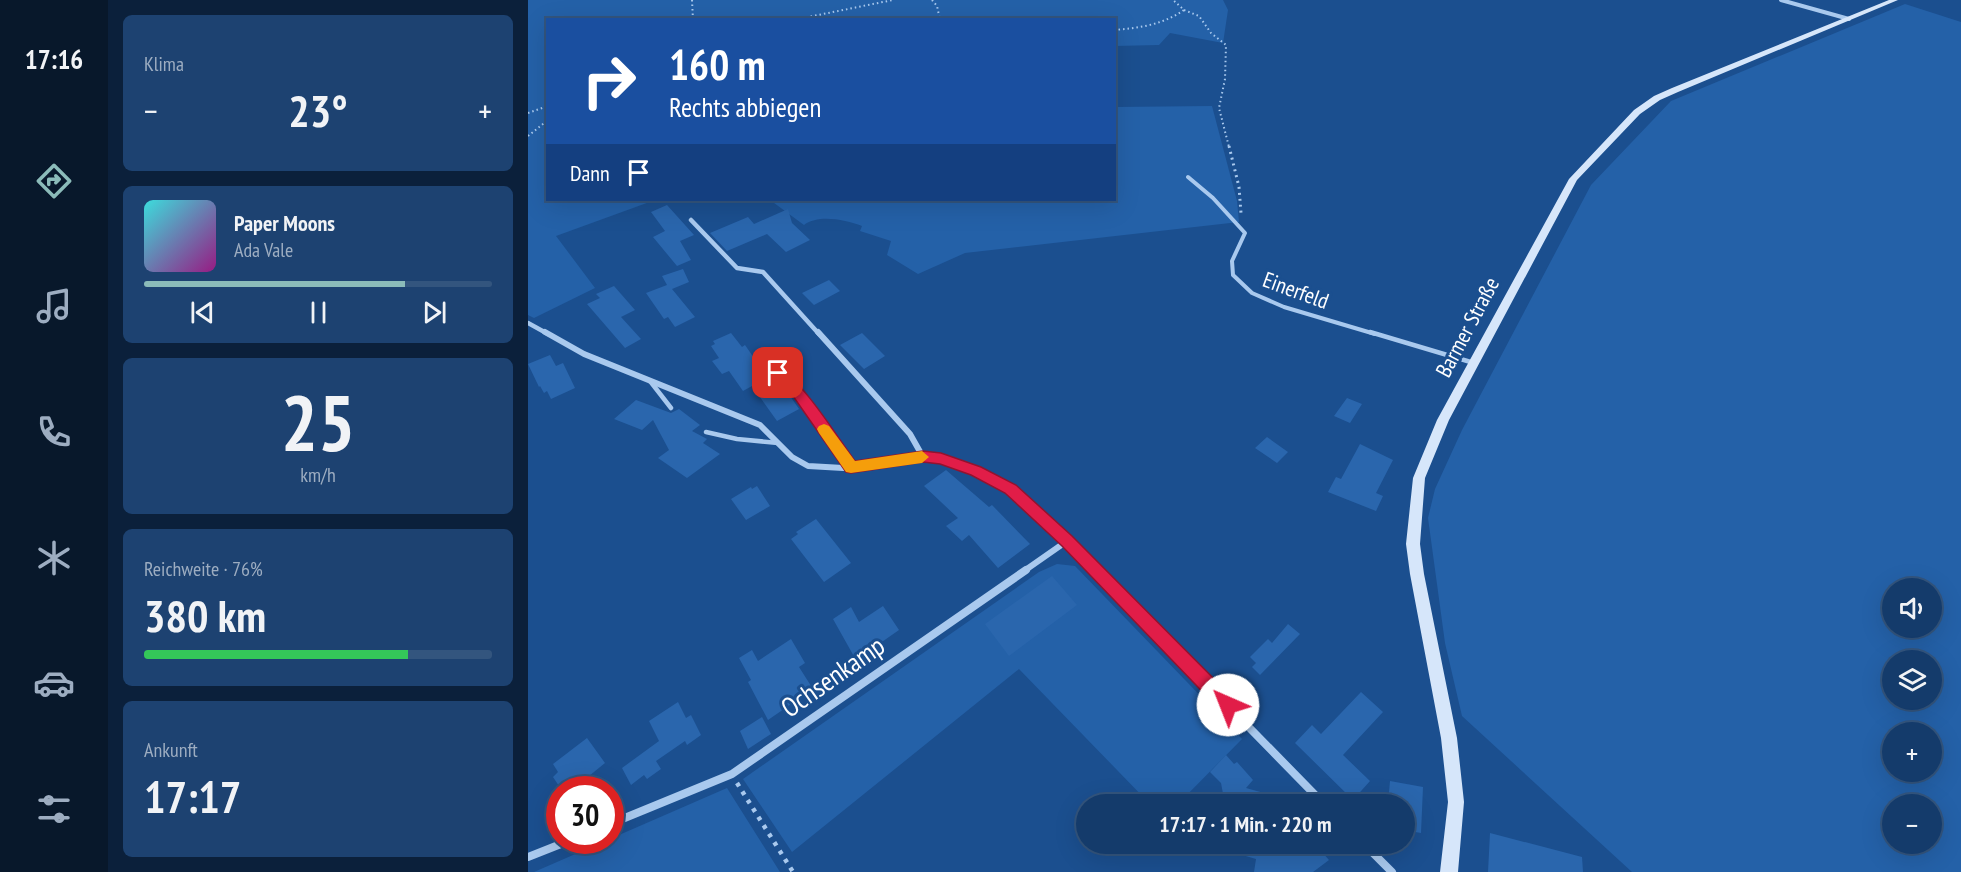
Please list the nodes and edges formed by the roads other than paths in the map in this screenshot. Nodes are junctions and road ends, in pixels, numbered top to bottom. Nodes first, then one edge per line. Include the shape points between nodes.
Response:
1 (1781, 0) edge
2 (1895, 0) edge
3 (1849, 19) junction
4 (1188, 177) dead end
5 (692, 220) dead end
6 (528, 323) edge
7 (1474, 363) junction
8 (778, 373) dead end
9 (650, 381) junction
10 (671, 408) dead end
11 (706, 432) dead end
12 (779, 444) junction
13 (923, 457) junction
14 (851, 468) junction
15 (1067, 541) junction
16 (1314, 794) edge
17 (624, 818) edge
18 (546, 850) edge
19 (1374, 854) edge
20 (528, 857) edge
21 (1392, 872) edge
22 (1449, 872) edge

1 - 3 street
2 - 3 main road, Barmer Straße
3 - 7 main road, Barmer Straße via 1675,90 1637,112 1573,179
4 - 7 lane, Einerfeld via 1245,233 1232,261 1233,275 1252,293 1284,307
5 - 13 street via 737,268 763,272 910,434
6 - 9 street via 584,354
7 - 22 main road, Barmer Straße via 1427,455 1419,478 1414,517 1417,574 1449,738 1456,802
8 - 14 lane via 798,393
9 - 10 lane
9 - 12 street via 760,424
11 - 12 lane
12 - 14 street via 808,466
13 - 14 street
13 - 15 street via 976,471 1011,489
15 - 16 street
15 - 17 street, Ochsenkamp via 732,774
18 - 20 street
19 - 21 street

